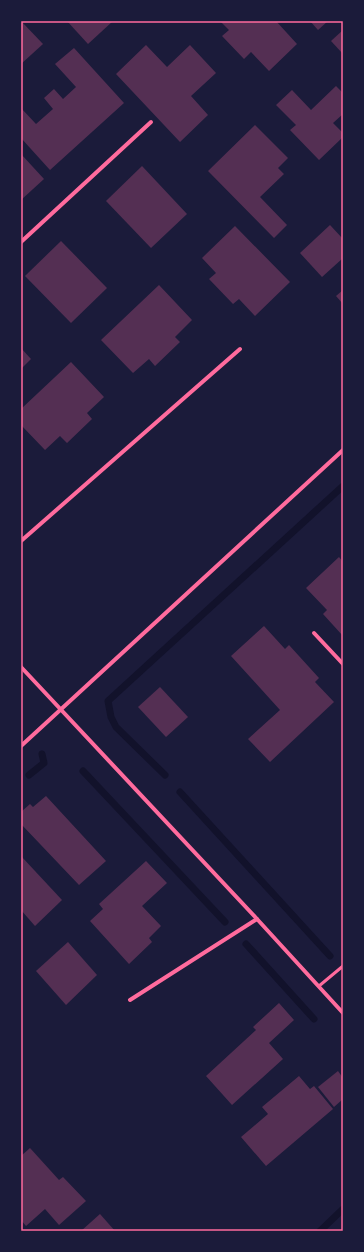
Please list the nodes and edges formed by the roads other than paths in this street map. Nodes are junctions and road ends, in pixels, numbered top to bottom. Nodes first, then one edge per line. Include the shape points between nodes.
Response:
1 (151, 122) dead end
2 (21, 242) edge
3 (240, 349) dead end
4 (343, 450) edge
5 (21, 542) edge
6 (314, 633) dead end
7 (343, 664) edge
8 (21, 667) edge
9 (62, 709) junction
10 (21, 746) edge
11 (257, 919) junction
12 (343, 966) edge
13 (319, 986) junction
14 (130, 1000) dead end
15 (343, 1013) edge

1 - 2 street
3 - 5 street
4 - 9 street
6 - 7 street
8 - 9 street
9 - 10 street
9 - 11 street
11 - 13 street
11 - 14 street
12 - 13 lane
13 - 15 street

